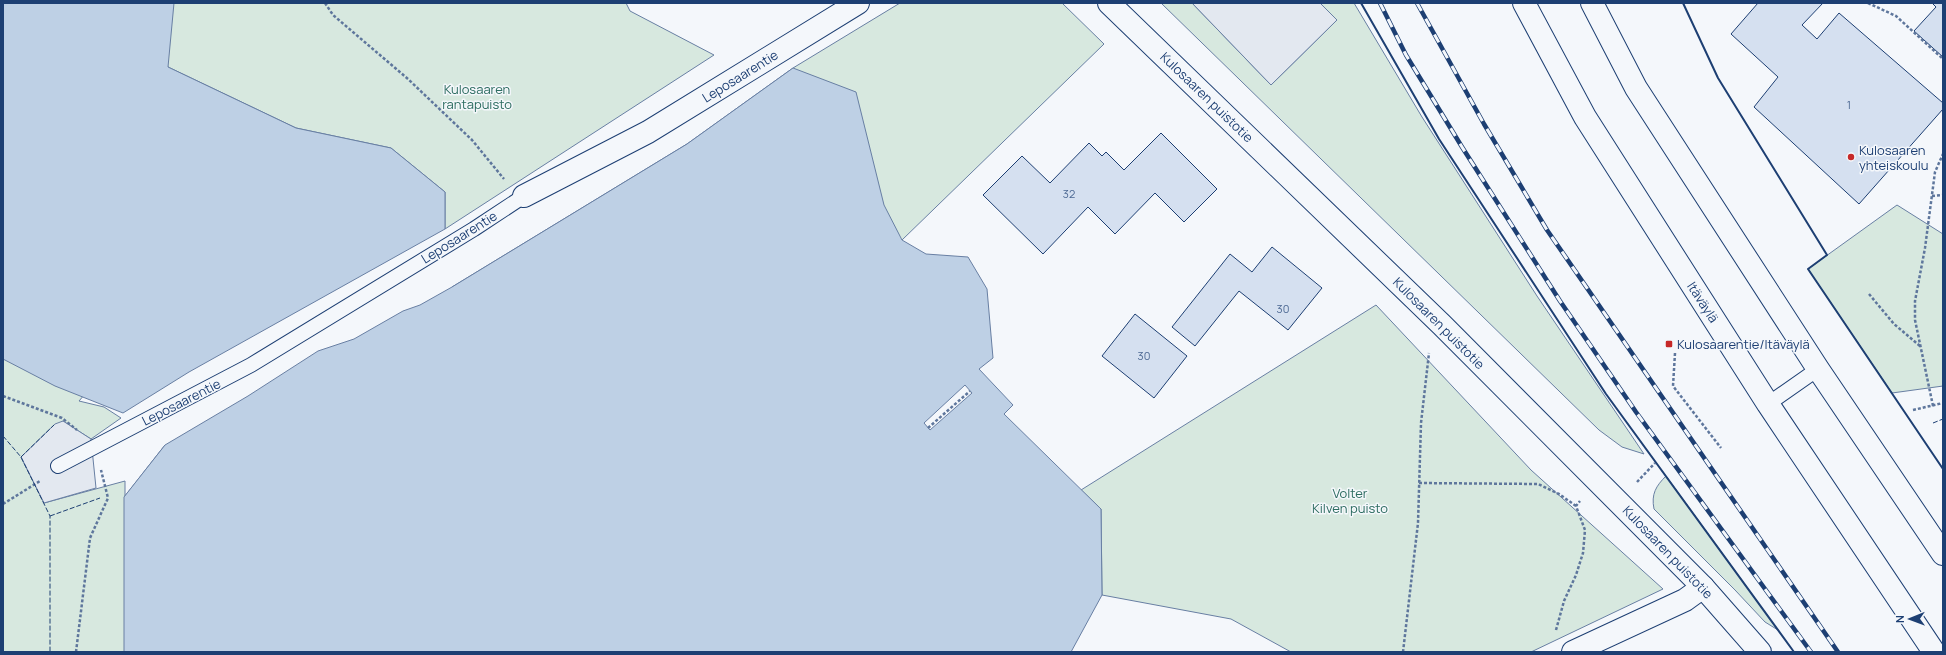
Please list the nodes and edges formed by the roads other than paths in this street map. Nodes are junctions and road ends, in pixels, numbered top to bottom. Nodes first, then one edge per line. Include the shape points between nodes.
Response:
1 (858, 3) edge
2 (1108, 3) edge
3 (1524, 3) edge
4 (1592, 3) edge
5 (524, 196) joint
6 (1818, 369) junction
7 (1768, 404) junction
8 (58, 466) road end
9 (1943, 554) edge
10 (1703, 587) junction
11 (1573, 652) edge
12 (1760, 652) edge
13 (1934, 652) edge

1 - 5 main road, Leposaarentie via 648,132
2 - 10 main road, Kulosaaren puistotie via 1442,325
3 - 7 main road, Itäväylä via 1585,117
4 - 6 main road via 1636,88
5 - 8 lane, Leposaarentie via 251,365
6 - 7 lane
6 - 9 main road
7 - 13 main road, Itäväylä
10 - 11 main road via 1685,600
10 - 12 main road, Kulosaaren puistotie

